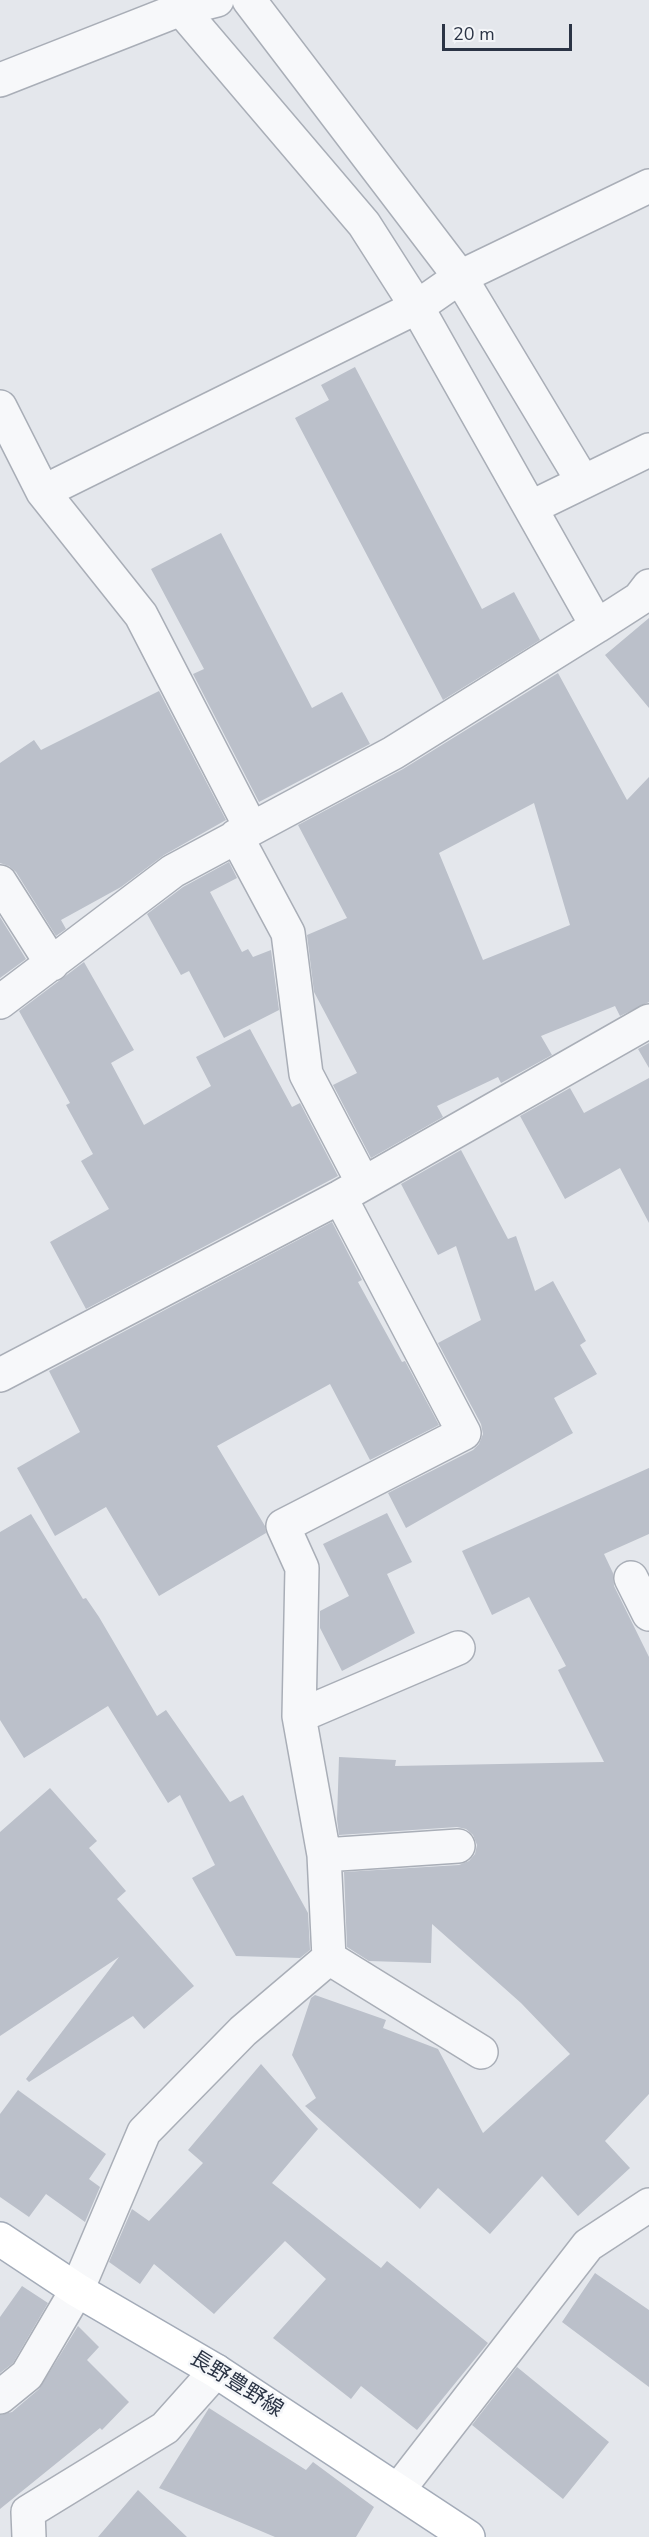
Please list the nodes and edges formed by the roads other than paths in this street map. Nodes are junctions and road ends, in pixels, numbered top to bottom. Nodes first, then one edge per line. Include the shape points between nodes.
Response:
1 (217, 0) edge
2 (249, 0) edge
3 (181, 9) junction
4 (0, 80) edge
5 (649, 186) edge
6 (460, 277) junction
7 (417, 307) junction
8 (0, 407) edge
9 (649, 450) edge
10 (582, 480) junction
11 (43, 492) junction
12 (532, 507) junction
13 (649, 585) edge
14 (597, 626) junction
15 (244, 832) junction
16 (0, 882) edge
17 (52, 964) junction
18 (0, 1002) edge
19 (649, 1021) edge
20 (351, 1190) junction
21 (0, 1375) edge
22 (631, 1578) dead end
23 (649, 1614) edge
24 (458, 1648) dead end
25 (299, 1716) junction
26 (458, 1846) dead end
27 (324, 1855) junction
28 (328, 1958) junction
29 (481, 2052) dead end
30 (649, 2205) edge
31 (0, 2239) edge
32 (77, 2290) junction
33 (216, 2371) junction
34 (0, 2397) edge
35 (399, 2489) junction
36 (29, 2537) edge
37 (468, 2537) edge

1 - 3 street
2 - 6 street
3 - 4 street
3 - 7 street via 364,224
5 - 6 street
6 - 7 street
6 - 10 street
7 - 11 street
7 - 12 street
8 - 11 street
9 - 10 street
10 - 12 street
11 - 15 street via 141,615
12 - 14 street
13 - 14 street via 639,599
14 - 15 street via 393,753
15 - 17 street via 174,871
15 - 20 street via 288,933 306,1074
16 - 17 street
17 - 18 street
19 - 20 street
20 - 21 street
20 - 25 street via 464,1434 283,1526 302,1568
22 - 23 street
24 - 25 street
25 - 27 street
26 - 27 street
27 - 28 street
28 - 29 street
28 - 32 street via 243,2031 144,2132
30 - 35 street via 588,2245
31 - 32 main road, 長野豊野線
32 - 33 main road, 長野豊野線
32 - 34 street via 27,2375
33 - 35 main road, 長野豊野線
33 - 36 street via 165,2428 28,2512
35 - 37 main road, 長野豊野線

